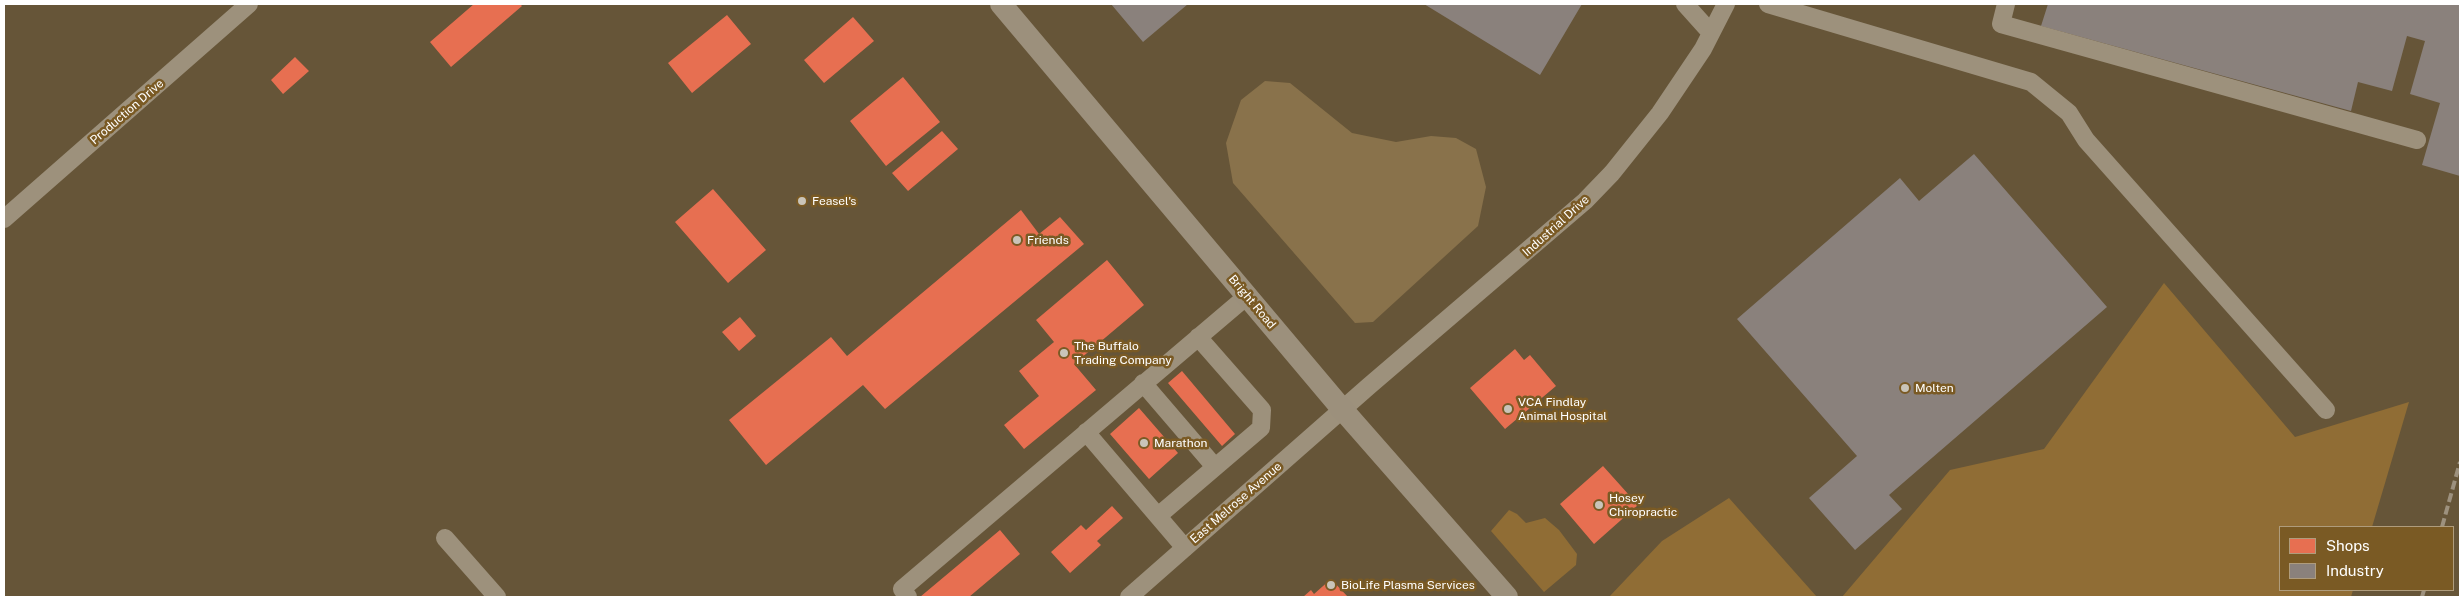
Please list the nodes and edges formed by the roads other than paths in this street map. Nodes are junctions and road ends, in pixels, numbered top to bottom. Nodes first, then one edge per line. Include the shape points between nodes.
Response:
1 (249, 4) edge
2 (1001, 4) edge
3 (1685, 4) edge
4 (1726, 4) edge
5 (1768, 4) edge
6 (2006, 4) edge
7 (1711, 33) junction
8 (2417, 140) dead end
9 (4, 219) edge
10 (1247, 296) junction
11 (1198, 337) junction
12 (1144, 383) junction
13 (1342, 409) junction
14 (2326, 410) dead end
15 (1086, 432) junction
16 (1215, 467) junction
17 (1158, 516) junction
18 (445, 538) dead end
19 (1185, 548) junction
20 (497, 597) edge
21 (908, 597) edge
22 (1129, 597) edge
23 (1507, 597) edge

1 - 9 street, Production Drive
2 - 10 main road, Bright Road
3 - 7 street
4 - 7 street, Industrial Drive
5 - 14 street via 2031,82 2069,113 2086,140
6 - 8 street via 2001,24
7 - 13 street, Industrial Drive via 1660,113 1585,201
10 - 11 street
10 - 13 main road, Bright Road
11 - 12 street
11 - 16 street via 1262,410 1260,428
12 - 15 street
12 - 16 street
13 - 19 street, East Melrose Avenue
13 - 23 main road, Bright Road
15 - 17 street
15 - 21 street via 902,590
16 - 17 street
17 - 19 street
18 - 20 street
19 - 22 street, East Melrose Avenue

